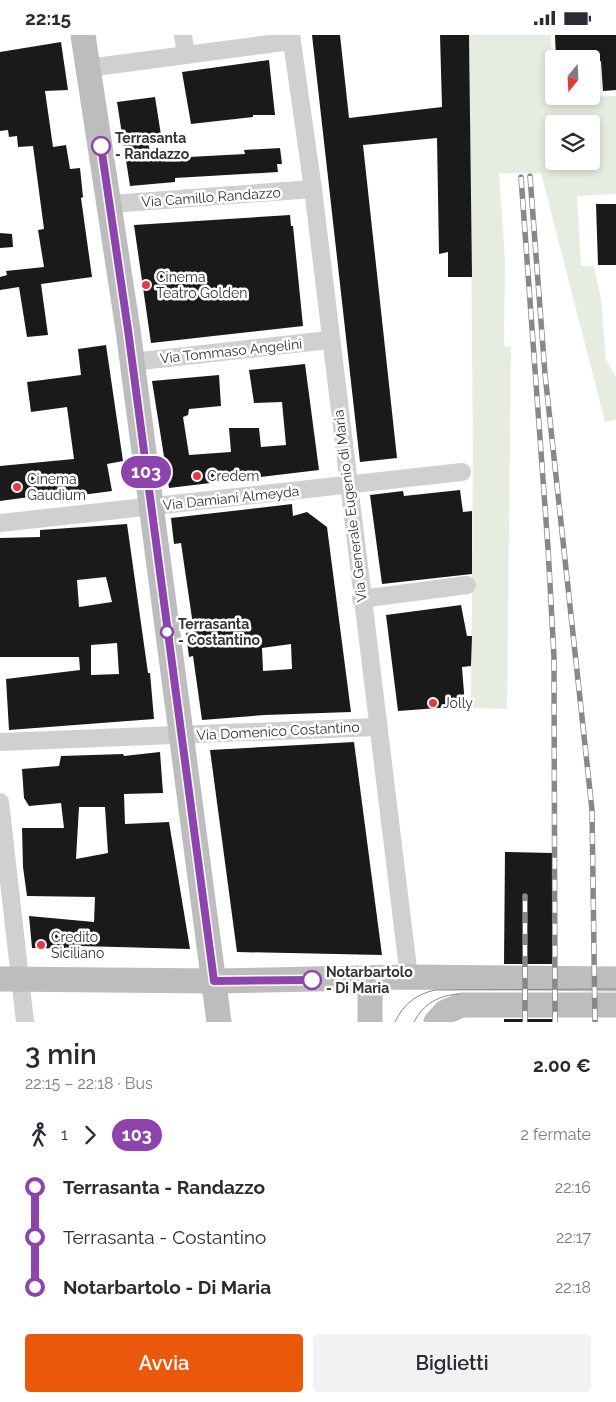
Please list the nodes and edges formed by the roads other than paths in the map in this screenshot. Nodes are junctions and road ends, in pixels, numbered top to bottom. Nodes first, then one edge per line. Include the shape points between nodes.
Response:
1 (83, 35) edge
2 (183, 35) edge
3 (291, 38) edge
4 (186, 55) junction
5 (88, 68) junction
6 (312, 189) junction
7 (110, 204) junction
8 (330, 340) junction
9 (132, 362) junction
10 (462, 472) dead end
11 (348, 485) junction
12 (150, 507) junction
13 (0, 523) edge
14 (467, 585) dead end
15 (361, 599) junction
16 (377, 727) junction
17 (180, 736) junction
18 (0, 743) edge
19 (0, 802) edge
20 (409, 977) junction
21 (10, 979) edge
22 (370, 979) junction
23 (616, 979) edge
24 (214, 981) junction
25 (616, 1005) edge
26 (24, 1022) edge
27 (219, 1022) edge
28 (370, 1022) edge
29 (436, 1022) edge

1 - 5 street
2 - 4 street
3 - 4 street
3 - 6 street, Via Generale Eugenio di Maria
4 - 5 street
5 - 7 street
6 - 7 street, Via Camillo Randazzo
6 - 8 street, Via Generale Eugenio di Maria
7 - 9 street
8 - 9 street, Via Tommaso Angelini
8 - 11 street, Via Generale Eugenio di Maria
9 - 12 street
10 - 11 street, Via Damiani Almeyda
11 - 12 street, Via Damiani Almeyda
11 - 15 street, Via Generale Eugenio di Maria
12 - 13 street, Via Damiani Almeyda
12 - 17 street
14 - 15 street
15 - 16 street, Via Generale Eugenio di Maria
16 - 17 street, Via Domenico Costantino
16 - 20 street, Via Generale Eugenio di Maria
17 - 18 street, Via Domenico Costantino
17 - 24 street
19 - 21 street
20 - 22 street
20 - 23 street
21 - 24 street
21 - 26 street
22 - 24 street
22 - 28 street
24 - 27 street
25 - 29 street via 457,1006

